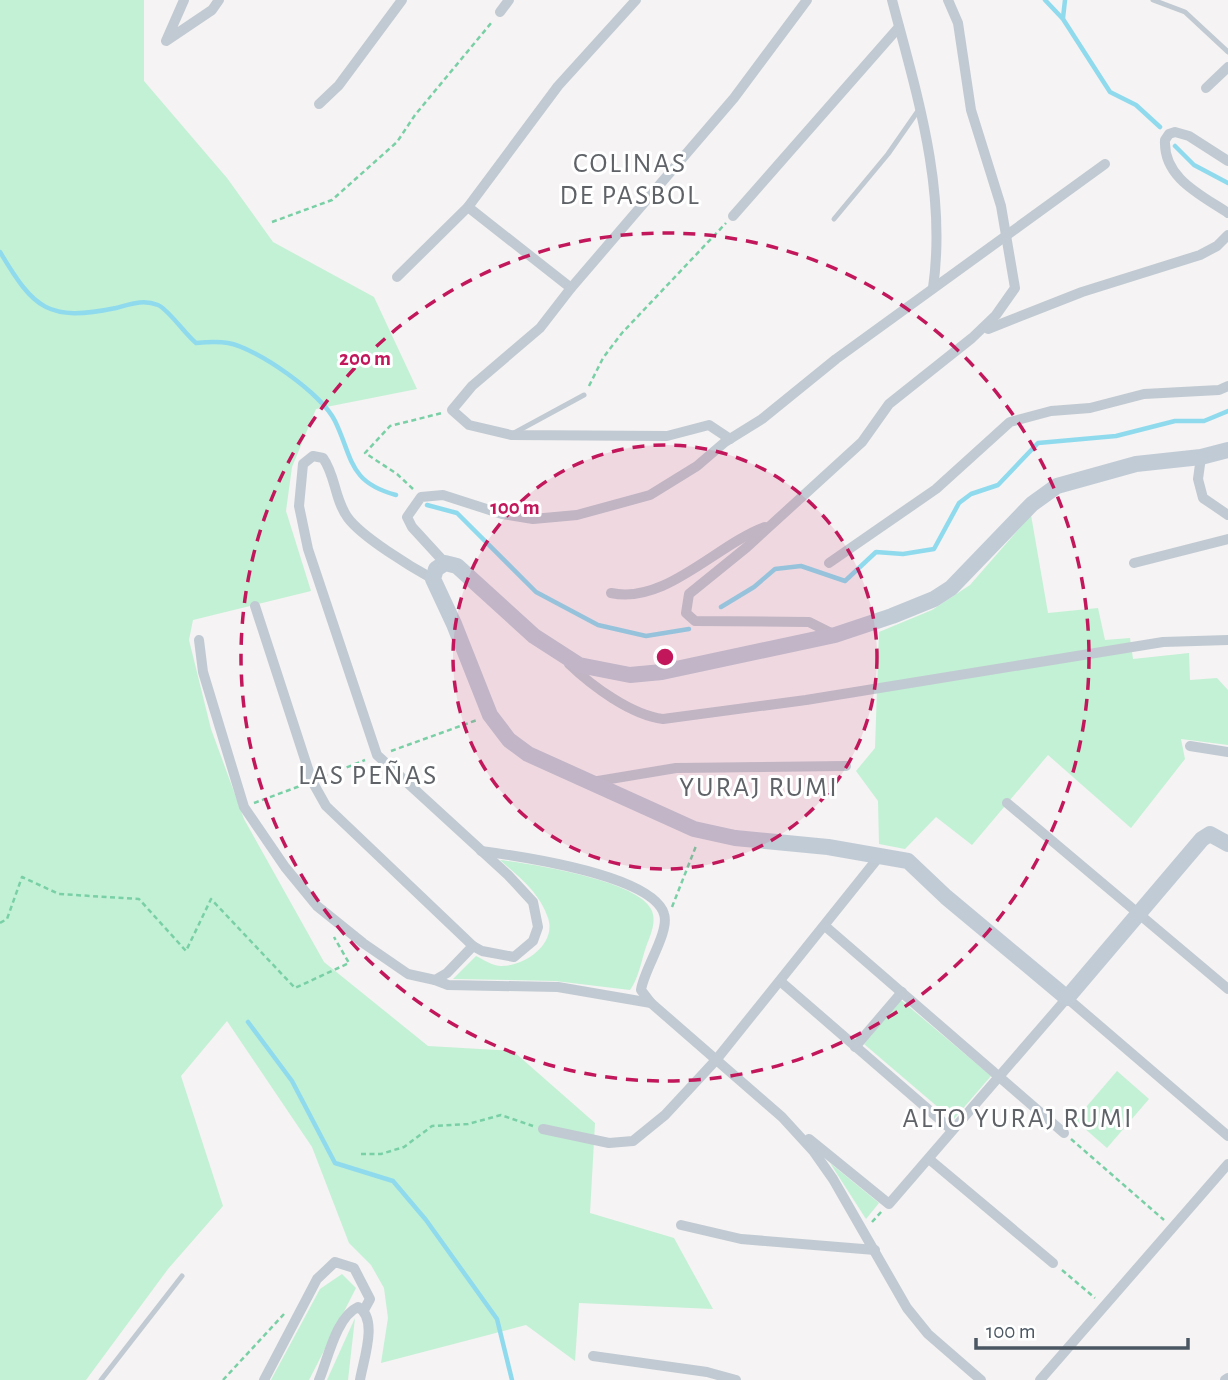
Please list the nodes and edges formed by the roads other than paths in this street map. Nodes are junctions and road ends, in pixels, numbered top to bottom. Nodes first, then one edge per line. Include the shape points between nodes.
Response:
1 (184, 0) edge
2 (219, 0) edge
3 (402, 0) edge
4 (509, 0) edge
5 (636, 0) edge
6 (807, 0) edge
7 (892, 0) edge
8 (948, 0) edge
9 (1153, 0) edge
10 (500, 12) road end
11 (899, 27) junction
12 (1228, 52) edge
13 (1228, 67) edge
14 (1206, 88) dead end
15 (319, 104) dead end
16 (922, 106) junction
17 (1228, 161) edge
18 (1105, 164) dead end
19 (468, 206) junction
20 (1228, 213) edge
21 (733, 216) road end
22 (834, 219) dead end
23 (1005, 235) junction
24 (1228, 236) edge
25 (397, 277) dead end
26 (571, 288) junction
27 (933, 288) junction
28 (972, 338) junction
29 (1225, 390) edge
30 (584, 395) road end
31 (511, 435) junction
32 (730, 439) junction
33 (1228, 450) edge
34 (1201, 457) junction
35 (1228, 515) edge
36 (770, 525) junction
37 (1228, 539) edge
38 (445, 563) junction
39 (829, 563) dead end
40 (1133, 563) dead end
41 (433, 579) junction
42 (611, 593) dead end
43 (255, 606) dead end
44 (835, 635) junction
45 (198, 640) dead end
46 (1228, 640) edge
47 (560, 654) junction
48 (1191, 746) dead end
49 (1228, 752) edge
50 (846, 766) dead end
51 (589, 782) junction
52 (1007, 803) dead end
53 (1228, 844) edge
54 (481, 851) junction
55 (878, 858) junction
56 (1141, 914) junction
57 (825, 926) junction
58 (473, 946) junction
59 (435, 980) junction
60 (780, 981) junction
61 (1228, 989) edge
62 (902, 992) junction
63 (1067, 998) junction
64 (651, 1003) junction
65 (855, 1046) junction
66 (716, 1059) junction
67 (999, 1076) junction
68 (782, 1117) junction
69 (543, 1129) road end
70 (952, 1130) junction
71 (1064, 1133) road end
72 (1228, 1136) edge
73 (929, 1159) junction
74 (1228, 1164) edge
75 (681, 1225) dead end
76 (875, 1250) junction
77 (1053, 1263) road end
78 (182, 1276) dead end
79 (364, 1310) junction
80 (593, 1356) dead end
81 (101, 1380) edge
82 (264, 1380) edge
83 (318, 1380) edge
84 (360, 1380) edge
85 (736, 1380) edge
86 (981, 1380) edge
87 (1040, 1380) edge

1 - 2 street via 166,41 212,10
3 - 15 street via 339,85
4 - 10 street
5 - 19 street via 558,86
6 - 26 street via 734,98
7 - 11 street
8 - 23 street via 958,23 971,110 1001,206
9 - 12 lane via 1185,12
11 - 16 street
11 - 21 street
13 - 14 street
16 - 22 lane
16 - 27 street via 936,200
17 - 20 street via 1183,133 1169,134 1165,140 1172,171 1186,186
18 - 23 street
19 - 25 street
19 - 26 street
23 - 27 street
23 - 28 street via 1015,288
24 - 28 street via 1200,255 1028,311
26 - 31 street via 540,328 472,386 452,410 469,425
27 - 32 street
28 - 36 street via 889,404 862,442
29 - 39 street via 1144,394 1010,422 936,489
30 - 31 lane
31 - 32 street via 667,436 709,425
32 - 38 street via 650,495 577,515 518,518 443,495 421,497 407,517
33 - 34 street
34 - 35 street via 1199,489 1203,498
34 - 44 street via 1136,464 1057,486 1032,504 951,588 892,617
36 - 42 street via 742,535 693,570 644,593 628,597
36 - 44 street via 689,594 686,613 695,621 809,622
37 - 40 street
38 - 41 street via 436,569
38 - 47 street via 457,566
41 - 51 street via 490,715 509,740 528,754
41 - 54 street via 362,533 348,518 336,496 331,468 323,458 313,456 303,464 299,506 308,549 376,755
43 - 58 street via 312,781 326,806
44 - 47 street via 662,672 607,672
45 - 59 street via 244,807 285,867 317,906 363,943 408,974
46 - 47 street via 1163,642 663,719 643,713 582,677
48 - 49 street
50 - 51 street via 676,768
51 - 55 street via 705,832
52 - 56 street
53 - 56 street via 1210,834 1202,839
54 - 58 street via 533,902 538,927 533,941 514,957
54 - 64 street via 549,861 632,886 655,900 664,915 663,929 641,990
55 - 57 street
55 - 63 street via 908,861
56 - 61 street
56 - 63 street
57 - 60 street
57 - 62 street
58 - 59 street
59 - 64 street via 448,985 558,987
60 - 65 street
60 - 66 street
62 - 65 street
62 - 67 street
63 - 67 street
63 - 72 street
64 - 66 street
65 - 70 street
66 - 68 street
66 - 69 street via 665,1115 632,1141 609,1143
67 - 70 street
67 - 71 street
68 - 73 street via 889,1204
68 - 76 street via 814,1152
70 - 73 street
73 - 77 street
74 - 87 street
75 - 76 street via 741,1239
76 - 86 street via 907,1308 928,1334
78 - 81 lane
79 - 82 street via 370,1299 354,1268 335,1262 317,1279
79 - 83 street via 358,1307 347,1315
79 - 84 street via 369,1327
80 - 85 street

